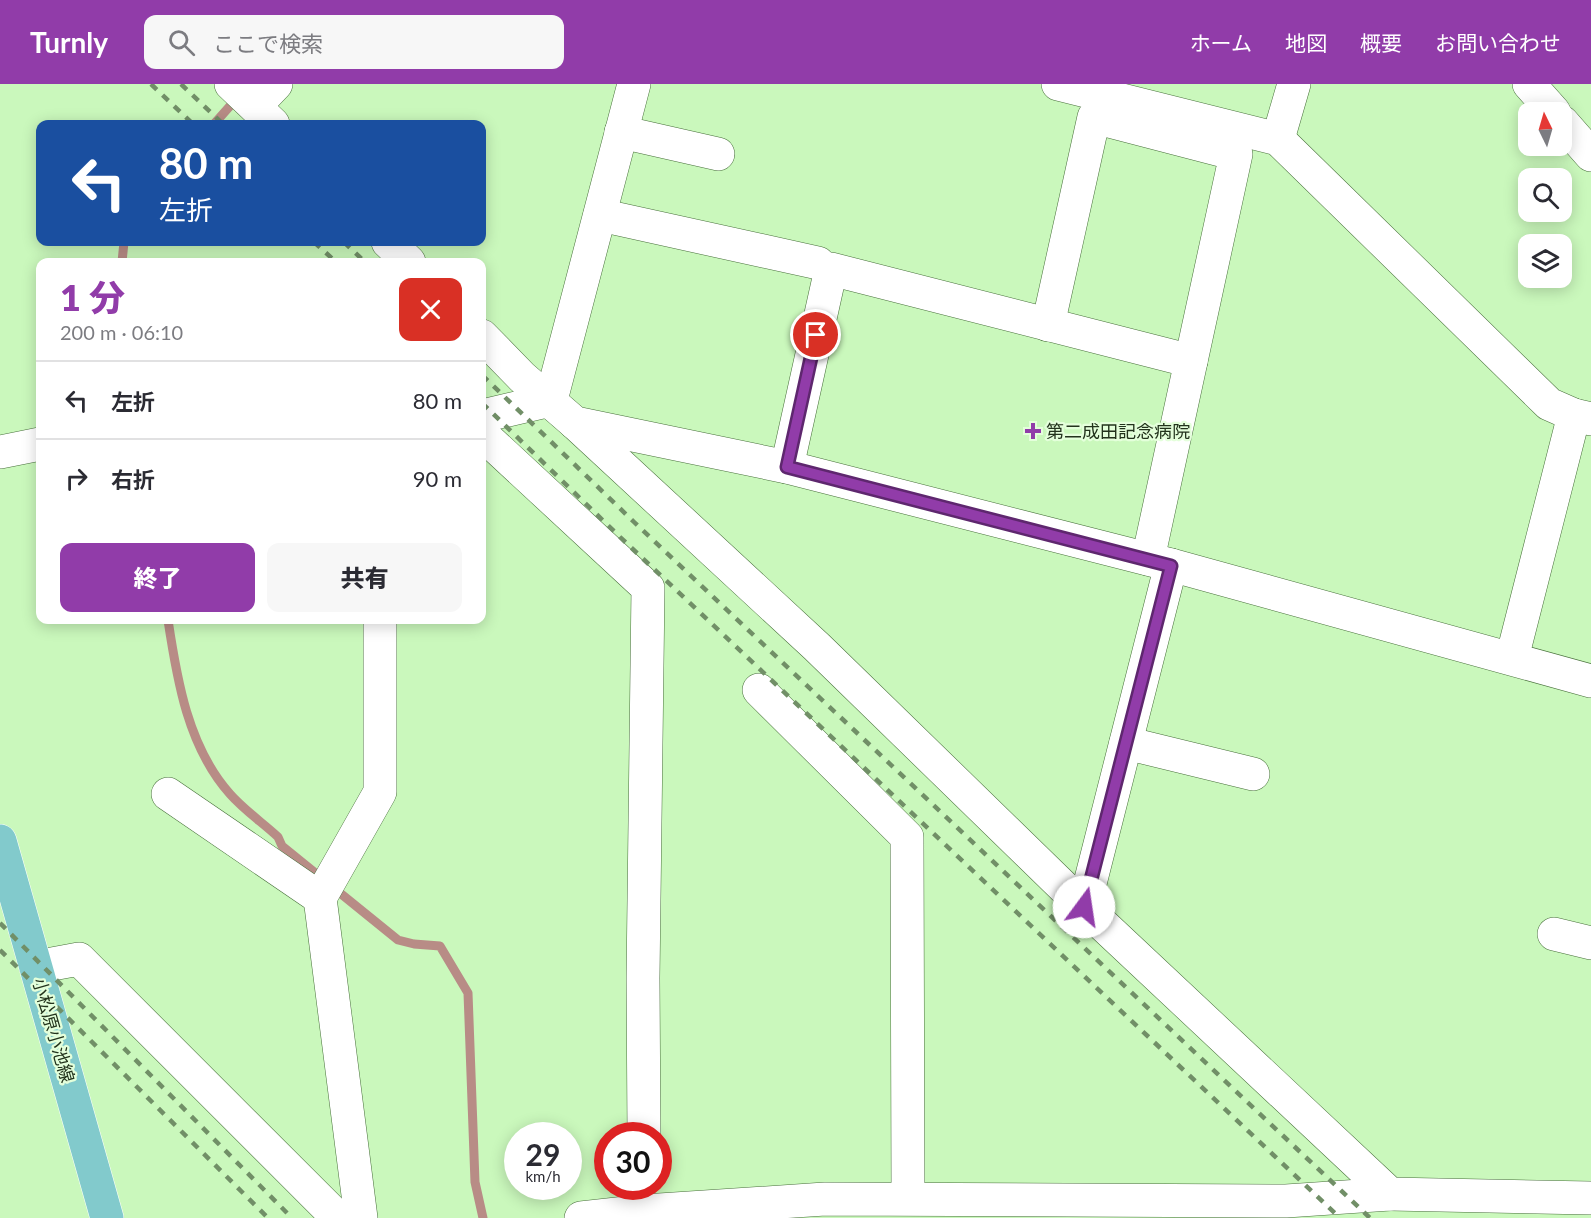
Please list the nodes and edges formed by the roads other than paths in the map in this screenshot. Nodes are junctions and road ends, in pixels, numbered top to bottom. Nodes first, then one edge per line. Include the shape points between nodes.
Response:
1 (634, 84) edge
2 (1058, 84) edge
3 (1294, 84) edge
4 (1529, 84) edge
5 (1545, 102) edge
6 (621, 132) junction
7 (1572, 132) edge
8 (1278, 139) junction
9 (1590, 150) edge
10 (718, 154) dead end
11 (600, 215) junction
12 (392, 246) edge
13 (405, 258) edge
14 (818, 263) dead end
15 (1048, 325) junction
16 (486, 340) edge
17 (1191, 362) junction
18 (551, 400) junction
19 (486, 415) edge
20 (1583, 417) edge
21 (575, 423) junction
22 (486, 438) edge
23 (36, 445) edge
24 (0, 452) edge
25 (787, 467) junction
26 (1159, 562) junction
27 (380, 624) edge
28 (1512, 658) junction
29 (1591, 681) edge
30 (759, 690) dead end
31 (1126, 743) junction
32 (1253, 774) dead end
33 (168, 795) dead end
34 (0, 842) edge
35 (328, 885) junction
36 (1084, 907) junction
37 (1554, 934) dead end
38 (1591, 943) edge
39 (36, 967) junction
40 (644, 1122) edge
41 (1390, 1194) junction
42 (908, 1198) junction
43 (1591, 1198) edge
44 (641, 1200) edge
45 (664, 1200) edge
46 (824, 1208) edge
47 (1006, 1209) edge
48 (108, 1218) edge
49 (338, 1218) edge
50 (361, 1218) edge
51 (581, 1218) edge

1 - 6 street
2 - 8 street
3 - 8 street
4 - 5 street
6 - 10 street
6 - 11 street
7 - 9 street
8 - 20 street via 1549,404
11 - 14 street
11 - 18 street
12 - 13 street
15 - 17 street
15 - 17 street via 1094,117 1236,154
15 - 25 street via 831,269
16 - 18 street
17 - 26 street
18 - 19 street
18 - 21 street
20 - 28 street
21 - 25 street
21 - 36 street via 817,647
22 - 40 street via 648,588
23 - 24 street
25 - 26 street
26 - 28 street
26 - 31 street
27 - 35 street via 380,792
28 - 29 street
30 - 42 street via 907,837
31 - 32 street
31 - 36 street
33 - 35 street
34 - 39 main road, 小松原小池線
35 - 50 street
36 - 41 street
37 - 38 street
39 - 48 main road, 小松原小池線
39 - 49 street via 79,959
41 - 43 street
41 - 47 street
42 - 46 street
42 - 47 street
44 - 51 street
45 - 46 street

